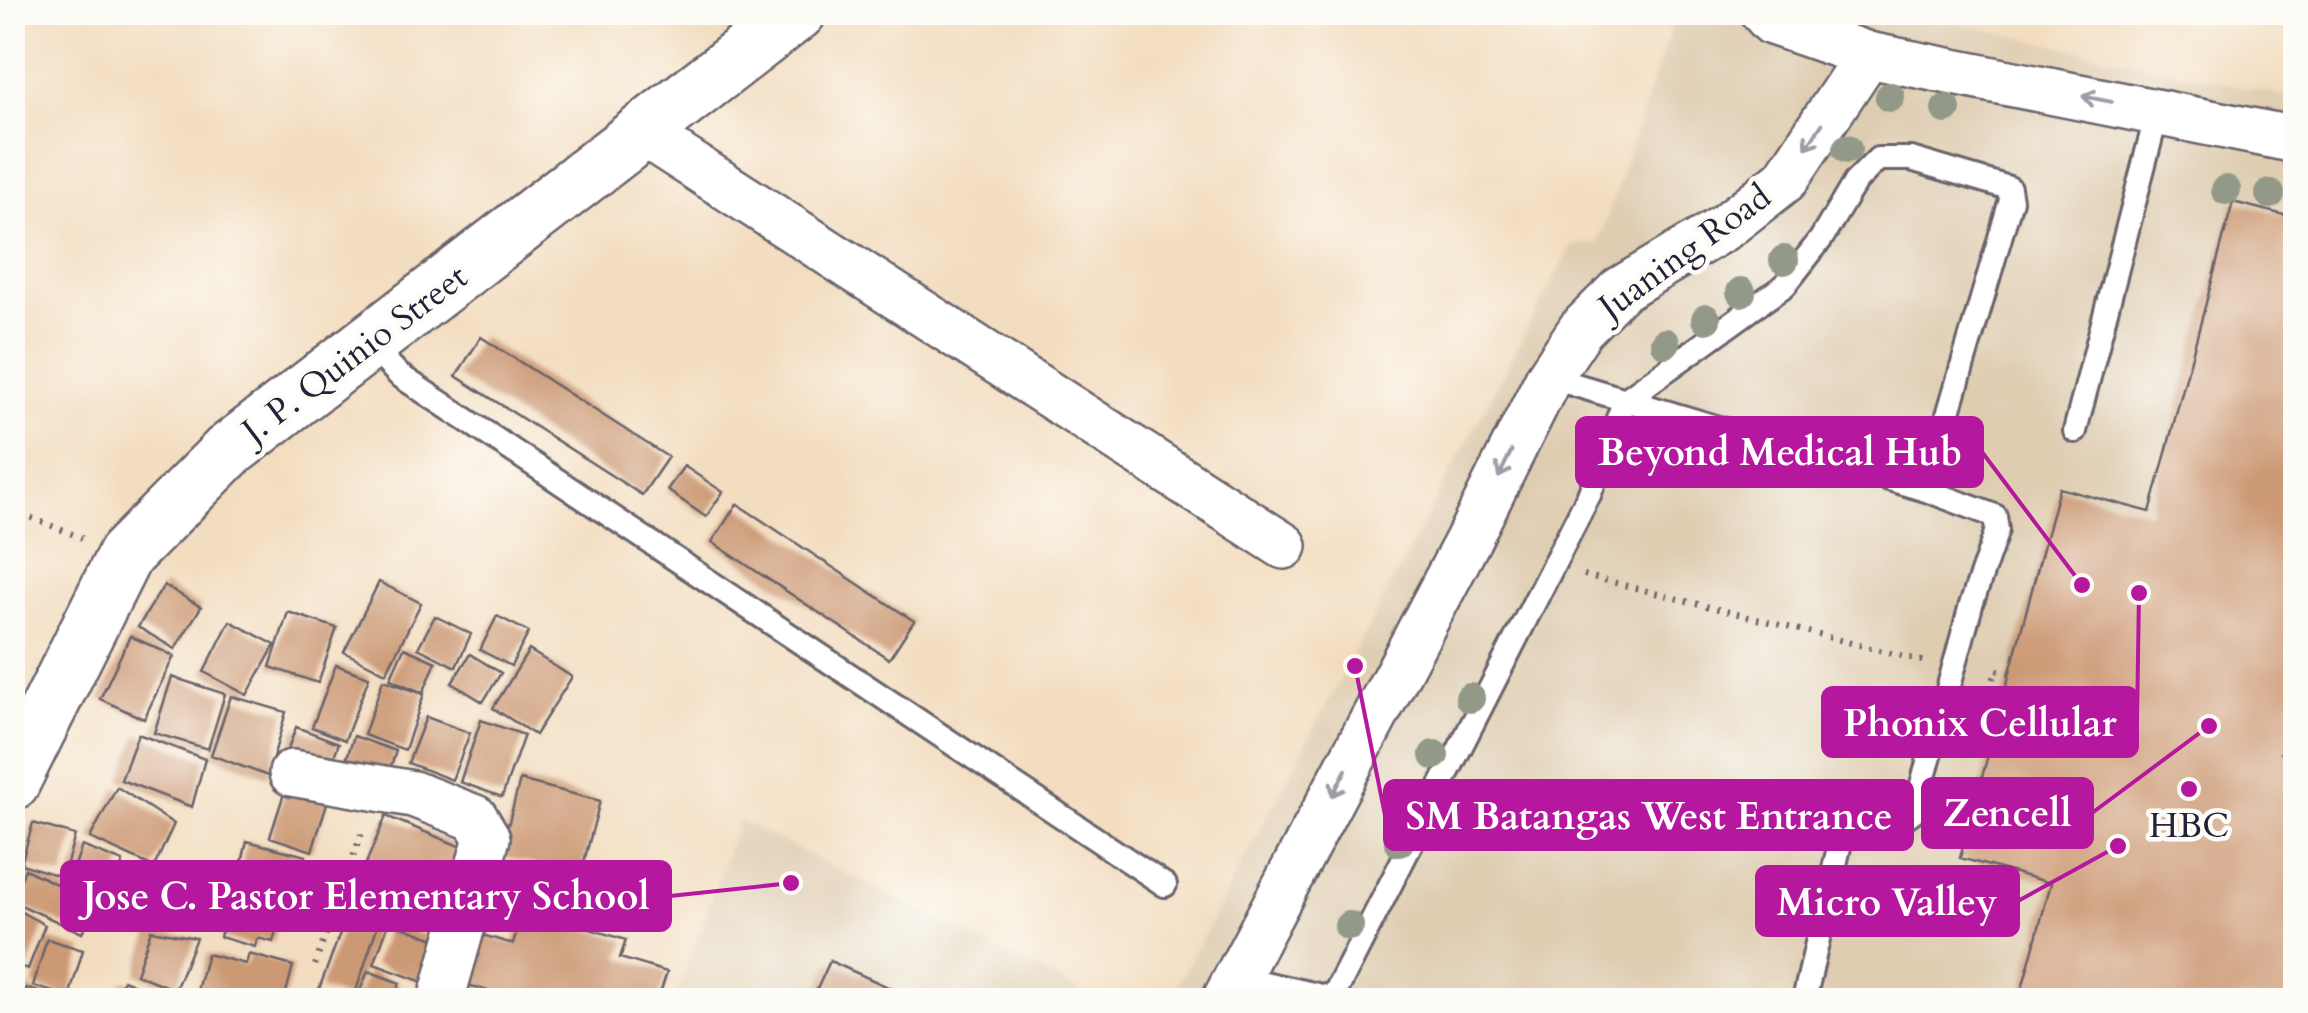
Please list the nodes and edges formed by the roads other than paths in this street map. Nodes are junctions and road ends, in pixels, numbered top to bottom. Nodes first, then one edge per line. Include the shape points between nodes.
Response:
1 (798, 12) edge
2 (1763, 12) edge
3 (1868, 55) junction
4 (2158, 110) junction
5 (642, 133) junction
6 (2296, 140) edge
7 (369, 344) junction
8 (1548, 377) junction
9 (1624, 400) junction
10 (2075, 431) dead end
11 (1926, 490) junction
12 (1284, 546) dead end
13 (292, 772) dead end
14 (12, 782) edge
15 (1165, 886) dead end
16 (1232, 989) edge
17 (1336, 999) edge
18 (441, 1000) edge
19 (1804, 1000) edge

1 - 5 street, J. P. Quinio Street
2 - 3 street via 1772,22
4 -> 3 street
3 -> 8 street, Juaning Road via 1784,180 1725,227 1620,290 1581,329
4 - 6 street
4 - 10 lane
5 - 7 street, J. P. Quinio Street
5 - 12 street
7 - 14 street, J. P. Quinio Street via 227,452 125,556
7 - 15 lane via 400,375
8 - 9 lane
8 -> 16 street, Juaning Road
9 - 11 lane
9 - 11 lane via 1785,285 1878,158 1912,159 2000,184 2009,188 2010,200
9 - 17 lane via 1590,494 1474,713
11 - 19 lane via 1995,516 1997,530 1915,810 1888,830 1845,821
13 - 18 street via 413,794 483,825 482,855
16 - 17 lane

